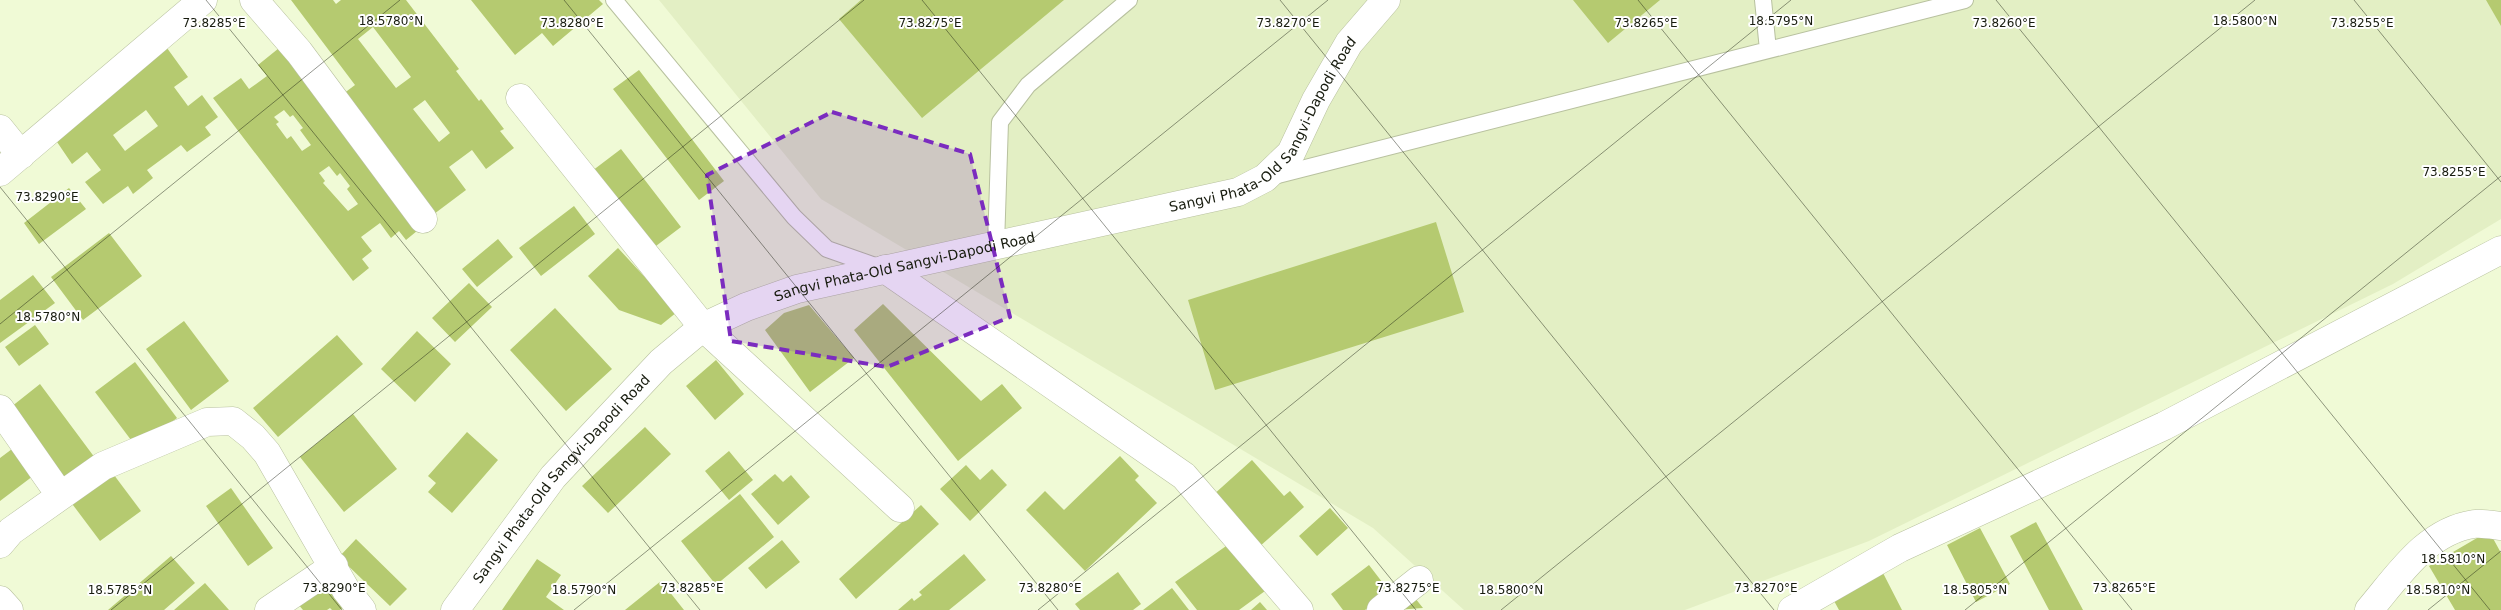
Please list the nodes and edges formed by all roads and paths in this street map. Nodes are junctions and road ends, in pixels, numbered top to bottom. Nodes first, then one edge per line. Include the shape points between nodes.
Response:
1 (204, 0) edge
2 (254, 0) edge
3 (614, 0) edge
4 (1129, 0) edge
5 (1386, 0) edge
6 (1763, 0) edge
7 (1966, 0) edge
8 (1768, 50) junction
9 (520, 98) dead end
10 (0, 129) edge
11 (21, 155) junction
12 (0, 172) edge
13 (1265, 178) junction
14 (423, 218) dead end
15 (996, 246) junction
16 (2501, 250) edge
17 (886, 269) junction
18 (704, 327) junction
19 (0, 408) edge
20 (60, 494) junction
21 (900, 508) dead end
22 (2501, 526) edge
23 (0, 544) edge
24 (334, 566) junction
25 (1419, 580) dead end
26 (0, 600) edge
27 (9, 610) edge
28 (269, 610) edge
29 (362, 610) edge
30 (455, 610) edge
31 (1299, 610) edge
32 (1381, 610) edge
33 (1792, 610) edge
34 (2369, 610) edge

1 - 11 street
2 - 14 street via 299,52
3 - 17 lane via 794,217 826,249
4 - 15 lane via 1028,85 1000,122
5 - 13 street, Sangvi Phata-Old Sangvi-Dapodi Road via 1349,43 1316,100 1291,153
6 - 8 lane
7 - 8 lane
8 - 13 lane
9 - 18 street
10 - 11 street
11 - 12 street
13 - 15 street, Sangvi Phata-Old Sangvi-Dapodi Road via 1238,192
15 - 17 street, Sangvi Phata-Old Sangvi-Dapodi Road
16 - 33 street via 2164,426 1900,548
17 - 18 street, Sangvi Phata-Old Sangvi-Dapodi Road via 798,289 746,307
17 - 31 street via 1184,476
18 - 21 street
18 - 30 street, Sangvi Phata-Old Sangvi-Dapodi Road via 661,362 553,477
19 - 20 street
20 - 23 street via 11,531
20 - 24 street via 103,466 188,429 206,422 233,422 267,453
22 - 34 street via 2475,524 2439,535 2414,557
24 - 28 street
24 - 29 street via 346,590
25 - 32 street
26 - 27 street

